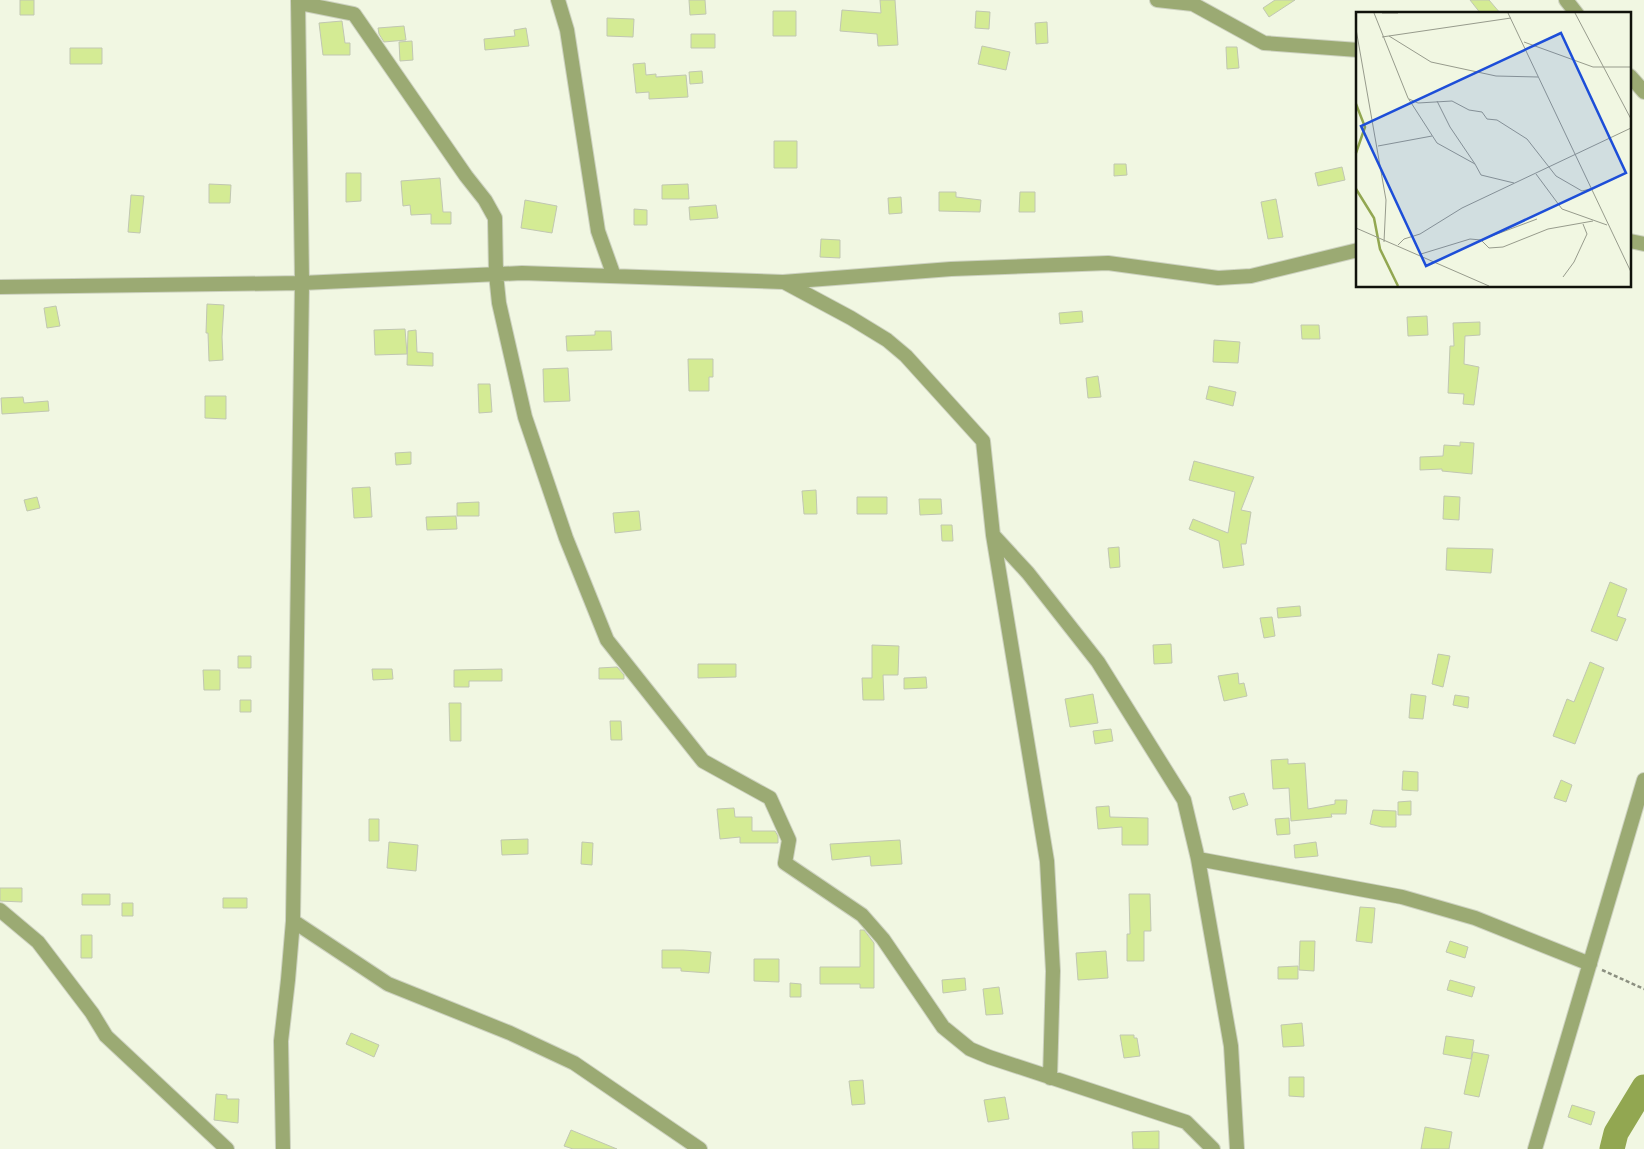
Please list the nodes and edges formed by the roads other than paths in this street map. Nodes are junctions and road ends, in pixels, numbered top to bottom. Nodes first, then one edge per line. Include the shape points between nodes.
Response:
1 (558, 0) edge
2 (1157, 0) edge
3 (1566, 0) edge
4 (298, 1) edge
5 (1192, 2) edge
6 (1576, 12) edge
7 (1356, 50) edge
8 (1632, 78) edge
9 (1644, 92) edge
10 (1356, 250) edge
11 (496, 274) junction
12 (614, 276) junction
13 (783, 282) junction
14 (302, 283) junction
15 (0, 287) edge
16 (993, 535) junction
17 (1644, 780) edge
18 (1198, 859) junction
19 (0, 910) edge
20 (292, 921) junction
21 (1590, 964) junction
22 (1050, 1078) junction
23 (228, 1149) edge
24 (283, 1149) edge
25 (700, 1149) edge
26 (1213, 1149) edge
27 (1237, 1149) edge
28 (1535, 1149) edge

1 - 12 street via 567,30 598,231
2 - 5 street
3 - 6 street
4 - 11 street via 354,14 495,218
4 - 14 street
5 - 7 street via 1264,43
8 - 9 street
10 - 13 street via 1252,276 1218,278 1108,263 951,269
11 - 12 street
11 - 14 street
11 - 22 street via 499,302 525,417 566,538 607,640 703,761 770,798 789,840 785,863 862,915 883,939 943,1027 970,1049
12 - 13 street
13 - 16 street via 887,340 906,356 983,441
14 - 15 street
14 - 20 street
16 - 18 street via 1028,573 1098,662 1184,800
16 - 22 street via 1047,861 1053,971
17 - 21 street
18 - 21 street via 1402,897 1475,918
18 - 27 street via 1231,1046
19 - 23 street via 38,942 106,1036
20 - 24 street via 281,1041
20 - 25 street via 388,984 510,1033 574,1063
21 - 28 street
22 - 26 street via 1186,1122

